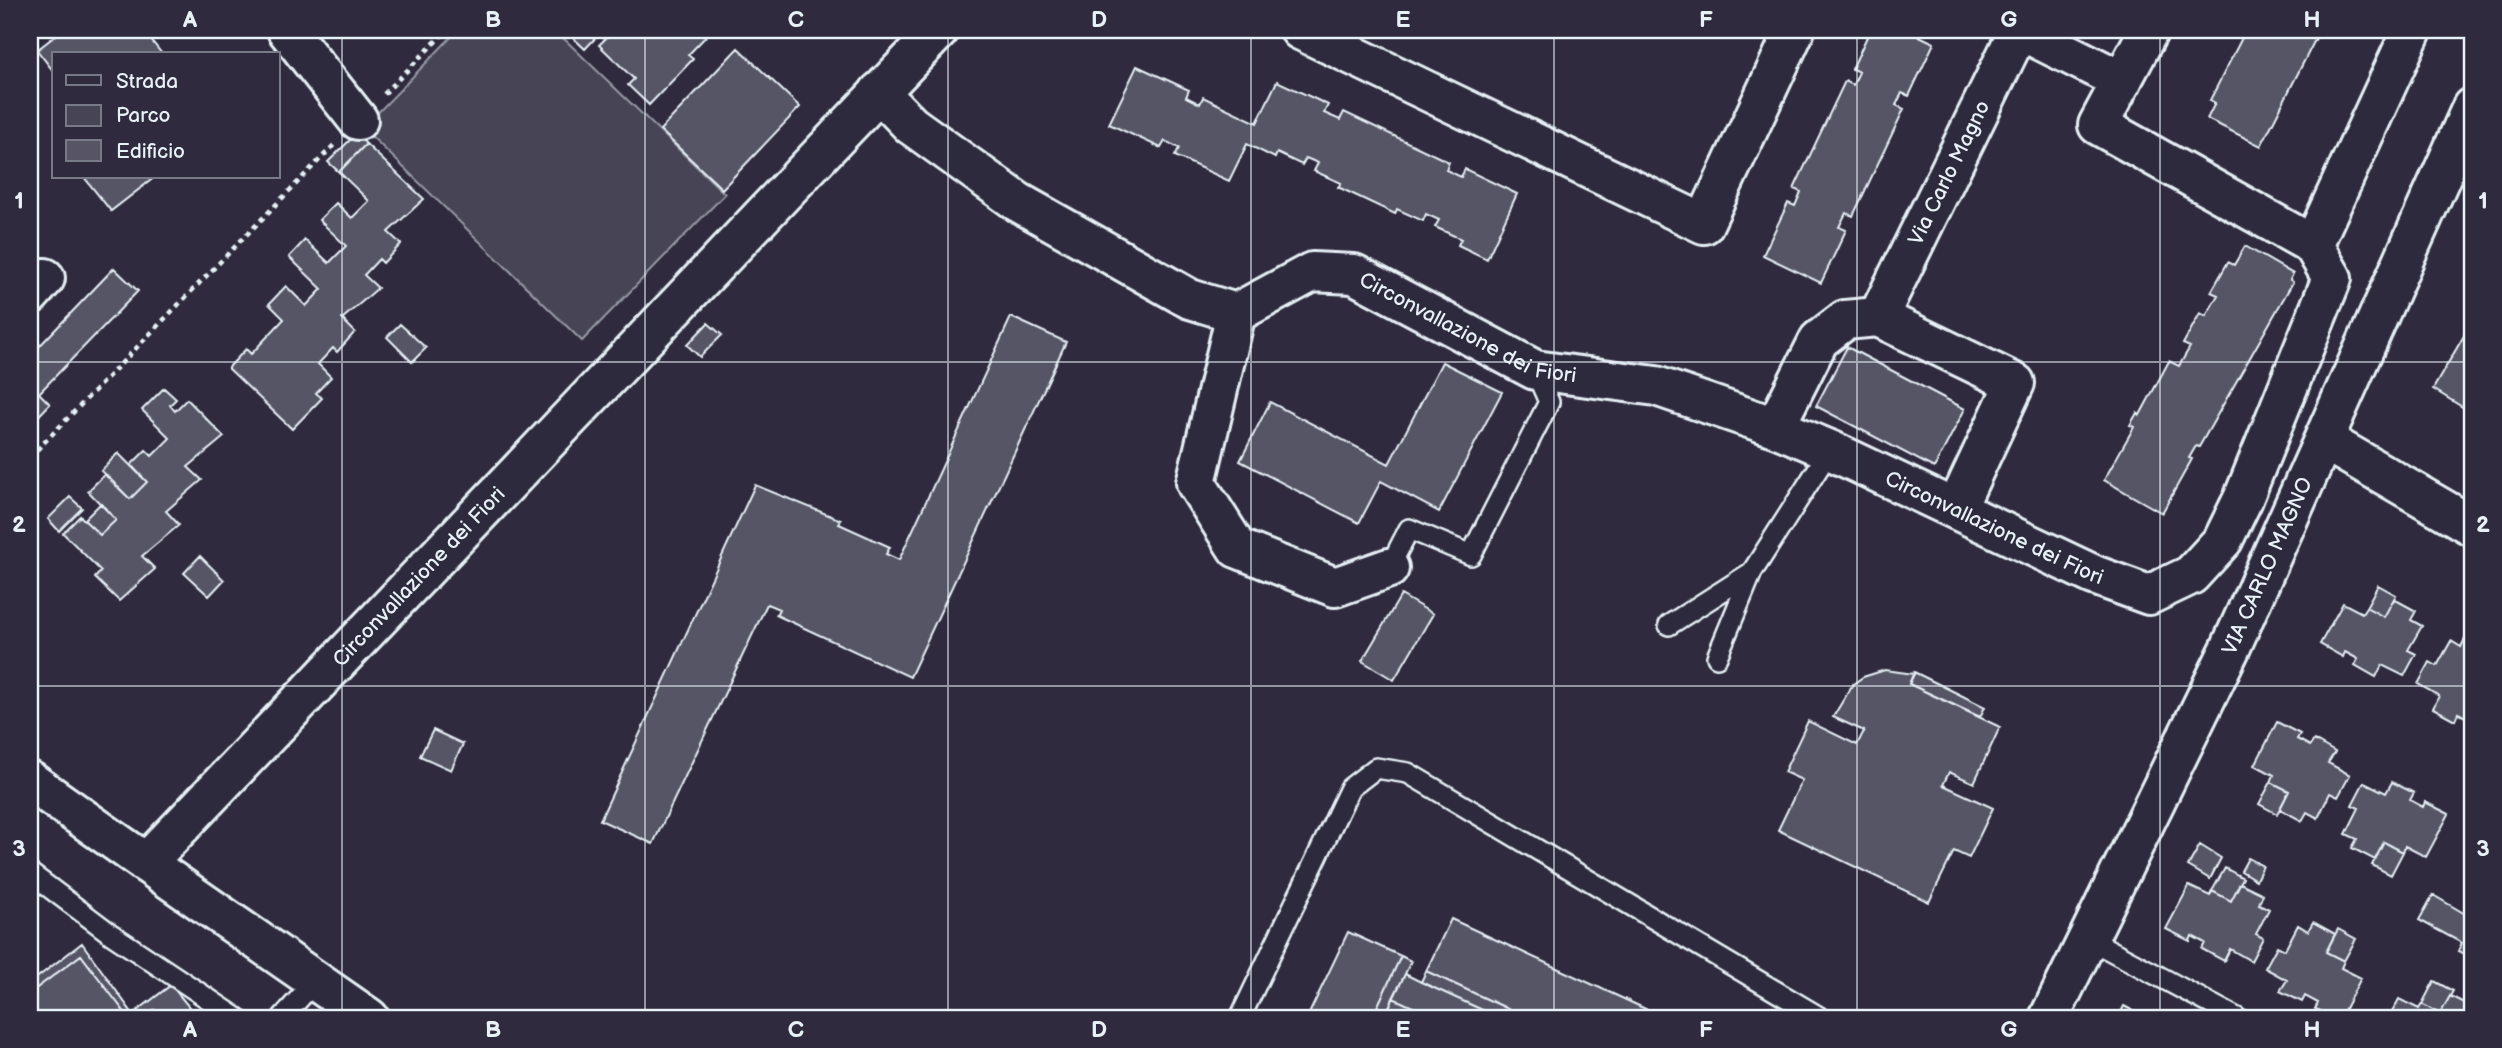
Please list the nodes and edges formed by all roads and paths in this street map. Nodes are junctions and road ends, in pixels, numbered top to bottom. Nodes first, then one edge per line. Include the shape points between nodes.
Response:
1 (287, 30) edge
2 (447, 30) edge
3 (939, 30) edge
4 (1300, 30) edge
5 (1795, 30) edge
6 (2019, 30) edge
7 (2148, 30) edge
8 (2412, 30) edge
9 (2122, 81) junction
10 (878, 92) junction
11 (2472, 107) edge
12 (358, 120) junction
13 (2313, 245) junction
14 (1236, 313) junction
15 (1878, 317) junction
16 (1535, 370) junction
17 (1776, 427) junction
18 (2324, 440) junction
19 (1830, 450) junction
20 (30, 457) edge
21 (2243, 499) junction
22 (1956, 509) junction
23 (2289, 516) junction
24 (2472, 526) edge
25 (1388, 568) joint
26 (1752, 572) junction
27 (1669, 625) dead end
28 (1717, 657) dead end
29 (34, 792) edge
30 (146, 863) junction
31 (30, 873) edge
32 (2088, 939) junction
33 (315, 981) junction
34 (237, 1018) edge
35 (282, 1018) edge
36 (369, 1018) edge
37 (1240, 1018) edge
38 (1821, 1018) edge
39 (2049, 1018) edge
40 (2237, 1018) edge

1 - 12 street
2 - 12 path
3 - 10 street, Circonvallazione dei Fiori
4 - 5 street via 1704,224
6 - 9 street, Via Carlo Magno
6 - 15 street, Via Carlo Magno
7 - 9 street
8 - 13 street
9 - 13 street via 2098,125
10 - 14 street via 911,125 1018,202 1190,299
10 - 30 street, Circonvallazione dei Fiori
11 - 18 street, VIA CARLO MAGNO
12 - 20 path
13 - 21 street, Circonvallazione dei Fiori via 2332,278
14 - 16 street, Circonvallazione dei Fiori via 1312,272 1354,274
14 - 25 street via 1196,483 1237,548 1335,587
15 - 17 street via 1845,320 1819,340
15 - 22 street via 2015,383
16 - 17 street, Circonvallazione dei Fiori via 1656,386
16 - 25 lane via 1549,402 1471,555 1409,529
17 - 19 street, Circonvallazione dei Fiori
18 - 23 street, VIA CARLO MAGNO
18 - 24 street
19 - 22 street, Circonvallazione dei Fiori
19 - 26 lane
21 - 22 street, Circonvallazione dei Fiori via 2223,540 2191,575 2149,595 2094,575
21 - 23 street
23 - 32 street, VIA CARLO MAGNO via 2224,661
26 - 27 lane
26 - 28 lane
29 - 30 street
30 - 33 street
31 - 34 lane
32 - 39 street, VIA CARLO MAGNO
32 - 40 lane
33 - 35 lane
33 - 36 street
37 - 38 lane via 1350,789 1376,768 1408,773

